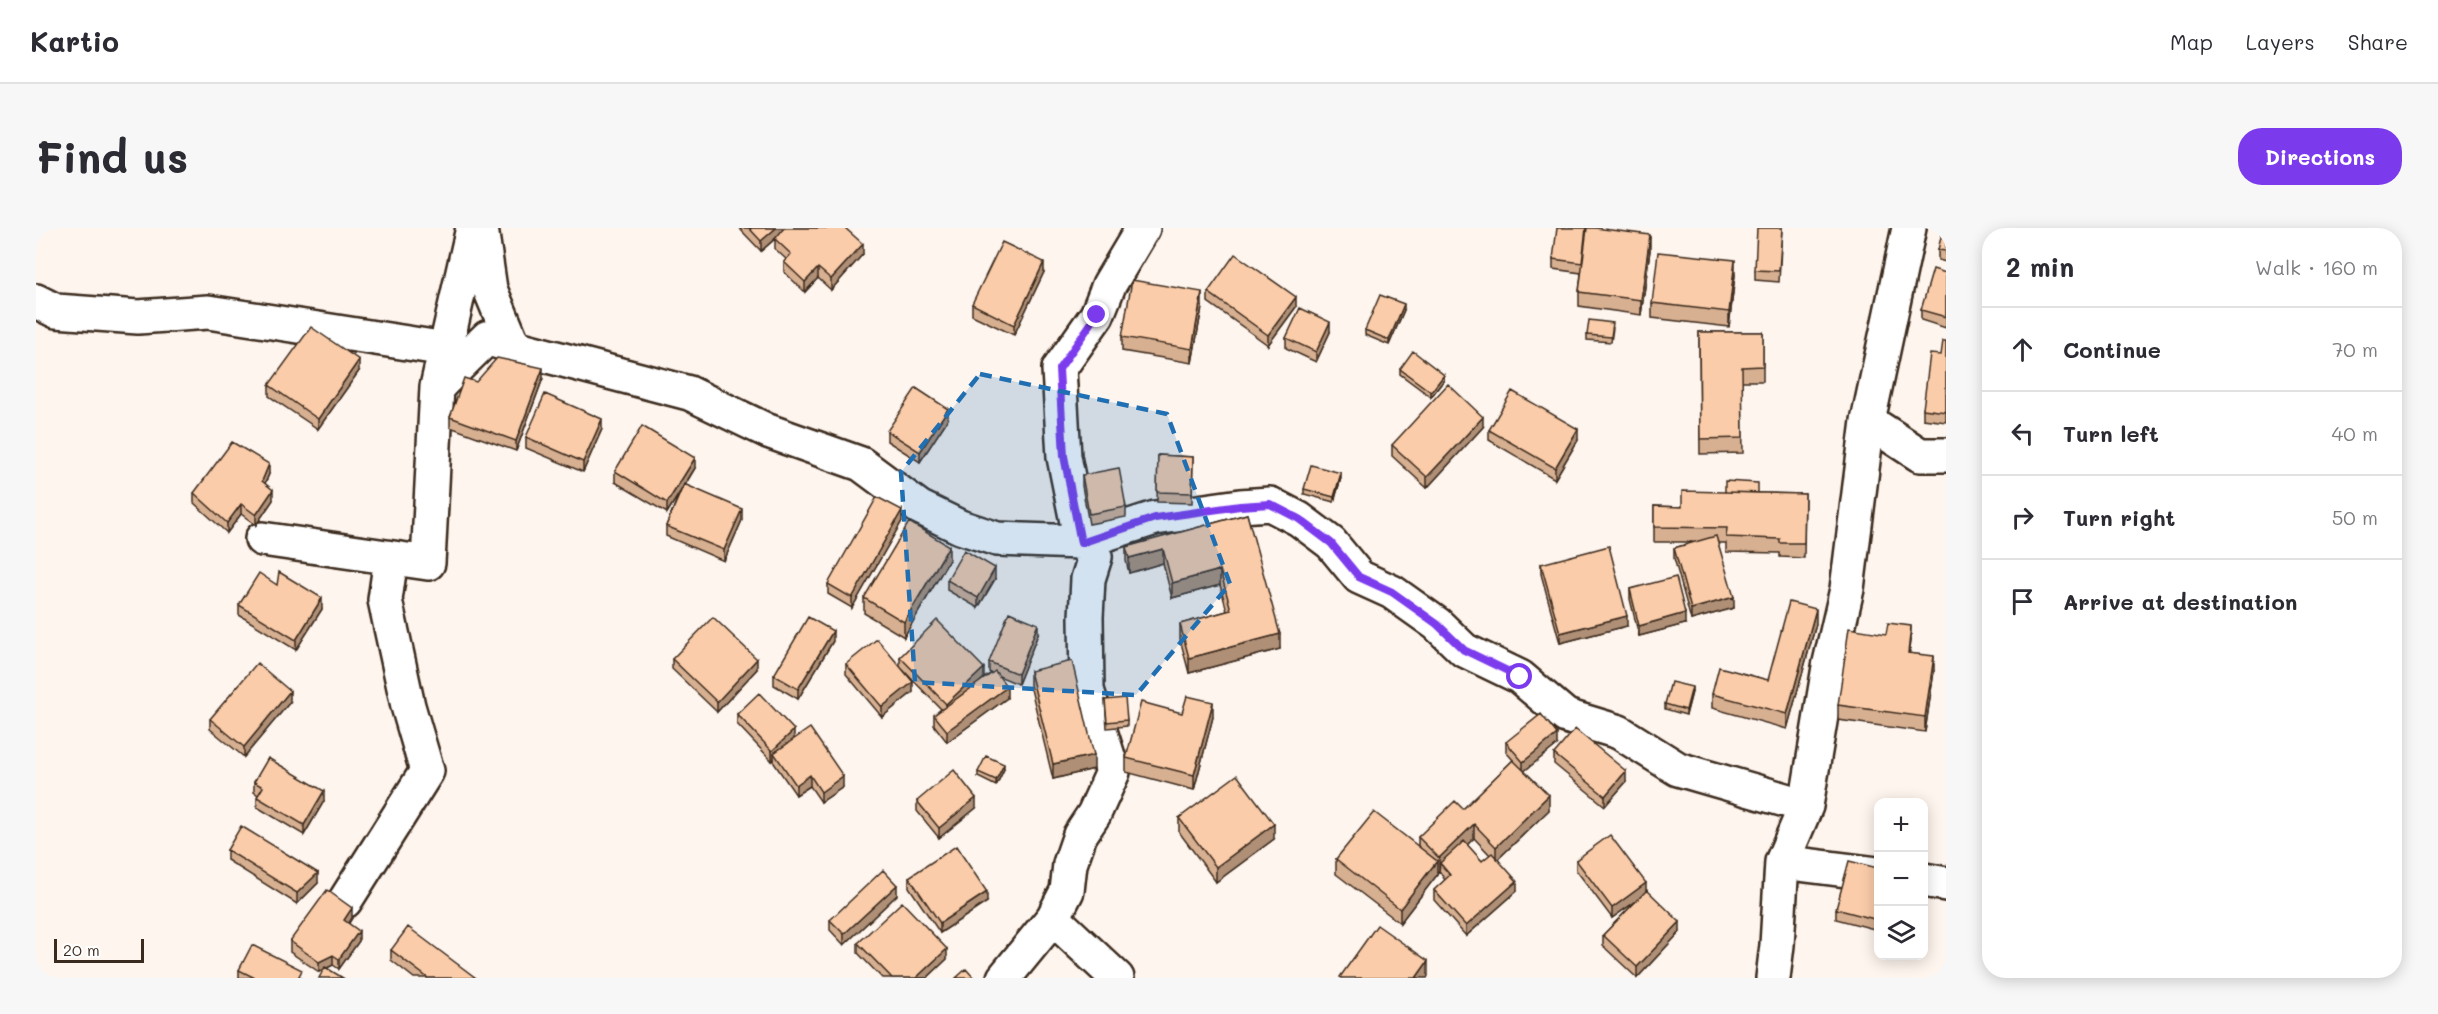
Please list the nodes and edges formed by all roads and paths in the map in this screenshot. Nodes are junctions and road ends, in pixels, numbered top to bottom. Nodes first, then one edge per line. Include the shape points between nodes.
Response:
1 (473, 228) edge
2 (481, 228) edge
3 (1143, 228) edge
4 (1910, 228) edge
5 (36, 302) edge
6 (514, 347) junction
7 (446, 349) junction
8 (437, 387) junction
9 (1868, 421) junction
10 (1946, 455) edge
11 (262, 539) dead end
12 (1081, 543) junction
13 (391, 558) junction
14 (1806, 806) junction
15 (1782, 862) junction
16 (1874, 874) edge
17 (1928, 881) edge
18 (1946, 884) edge
19 (345, 901) edge
20 (1053, 918) junction
21 (1004, 978) edge
22 (1117, 978) edge
23 (1773, 978) edge

1 - 7 street
2 - 6 street via 490,289
3 - 12 street via 1108,285 1097,315 1059,369 1064,456
4 - 9 street
5 - 7 street via 56,311 138,317 208,312
6 - 8 street via 487,338
6 - 12 street via 689,393 768,431 861,464 919,507 960,527 997,539
7 - 8 street
8 - 13 street via 428,563
9 - 10 street via 1920,454
9 - 14 street via 1847,589 1829,667
11 - 13 street
12 - 14 street via 1155,518 1270,504 1331,543 1359,577 1392,592 1437,624 1464,650 1520,677 1566,716 1619,732 1678,769
12 - 20 street via 1095,557 1088,579 1087,690 1113,772 1080,836 1066,891
13 - 19 street via 385,600 427,771
14 - 15 street
15 - 16 street
15 - 23 street
17 - 18 street
20 - 21 street
20 - 22 street

